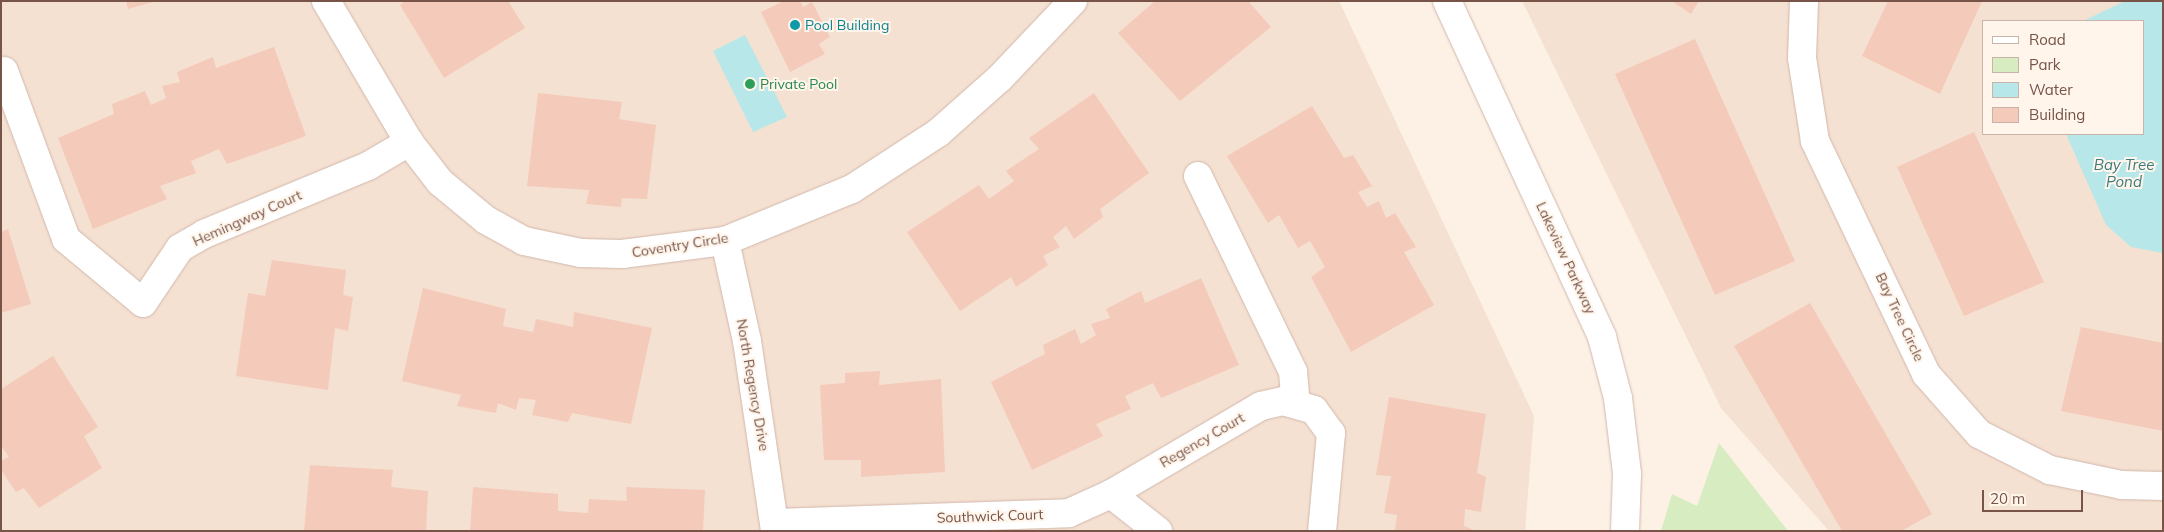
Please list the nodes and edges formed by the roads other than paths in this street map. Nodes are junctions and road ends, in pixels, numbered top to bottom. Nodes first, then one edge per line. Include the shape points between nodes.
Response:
1 (326, 1) edge
2 (1073, 1) edge
3 (1448, 1) edge
4 (1804, 1) edge
5 (4, 71) dead end
6 (409, 142) junction
7 (1198, 176) dead end
8 (725, 241) junction
9 (1296, 404) junction
10 (2163, 486) edge
11 (1111, 494) junction
12 (775, 527) edge
13 (1158, 531) edge
14 (1322, 531) edge
15 (1625, 531) edge

1 - 6 street, Coventry Circle
2 - 8 street, Coventry Circle via 1000,78 938,134 852,189
3 - 15 street, Lakeview Parkway via 1602,336 1618,398 1627,474
4 - 10 street, Bay Tree Circle via 1802,58 1816,141 1926,374 1979,434 2050,470 2122,485
5 - 6 street, Hemingway Court via 66,239 143,303 180,248 204,234 368,166
6 - 8 street, Coventry Circle via 440,182 486,220 524,241 581,253 622,254
7 - 9 street via 1293,372
8 - 12 street, North Regency Drive via 747,341
9 - 11 street, Regency Court via 1283,401 1261,406
9 - 14 street via 1314,410 1331,433
11 - 12 street, Southwick Court via 1069,513
11 - 13 street

